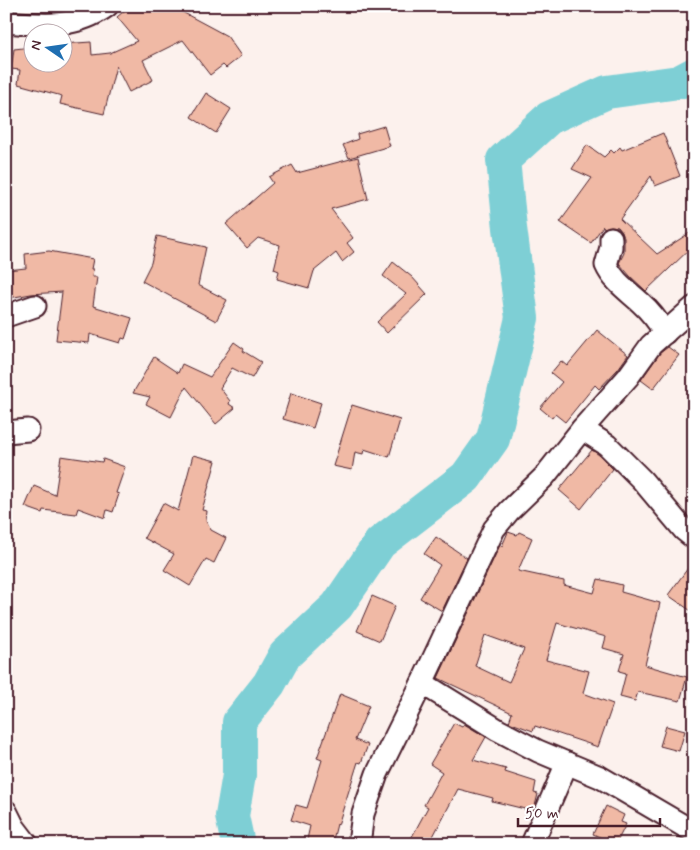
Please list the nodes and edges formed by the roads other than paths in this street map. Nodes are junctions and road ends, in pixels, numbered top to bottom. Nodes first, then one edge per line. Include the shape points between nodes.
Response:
1 (107, 6) edge
2 (6, 22) edge
3 (611, 238) dead end
4 (34, 306) dead end
5 (694, 307) edge
6 (6, 316) edge
7 (665, 333) junction
8 (582, 429) junction
9 (28, 430) dead end
10 (6, 432) edge
11 (694, 538) edge
12 (422, 683) junction
13 (567, 762) junction
14 (6, 811) edge
15 (694, 832) edge
16 (27, 844) edge
17 (359, 844) edge
18 (532, 844) edge

1 - 2 street via 71,23
3 - 7 street via 606,265 610,275 642,304
4 - 6 street
5 - 7 street
7 - 8 street via 651,345 628,377
8 - 11 street via 608,445
8 - 12 street via 544,476 494,529
9 - 10 street
12 - 13 street via 498,730
12 - 17 street via 377,774 363,814
13 - 15 street via 600,777
13 - 18 street
14 - 16 street

